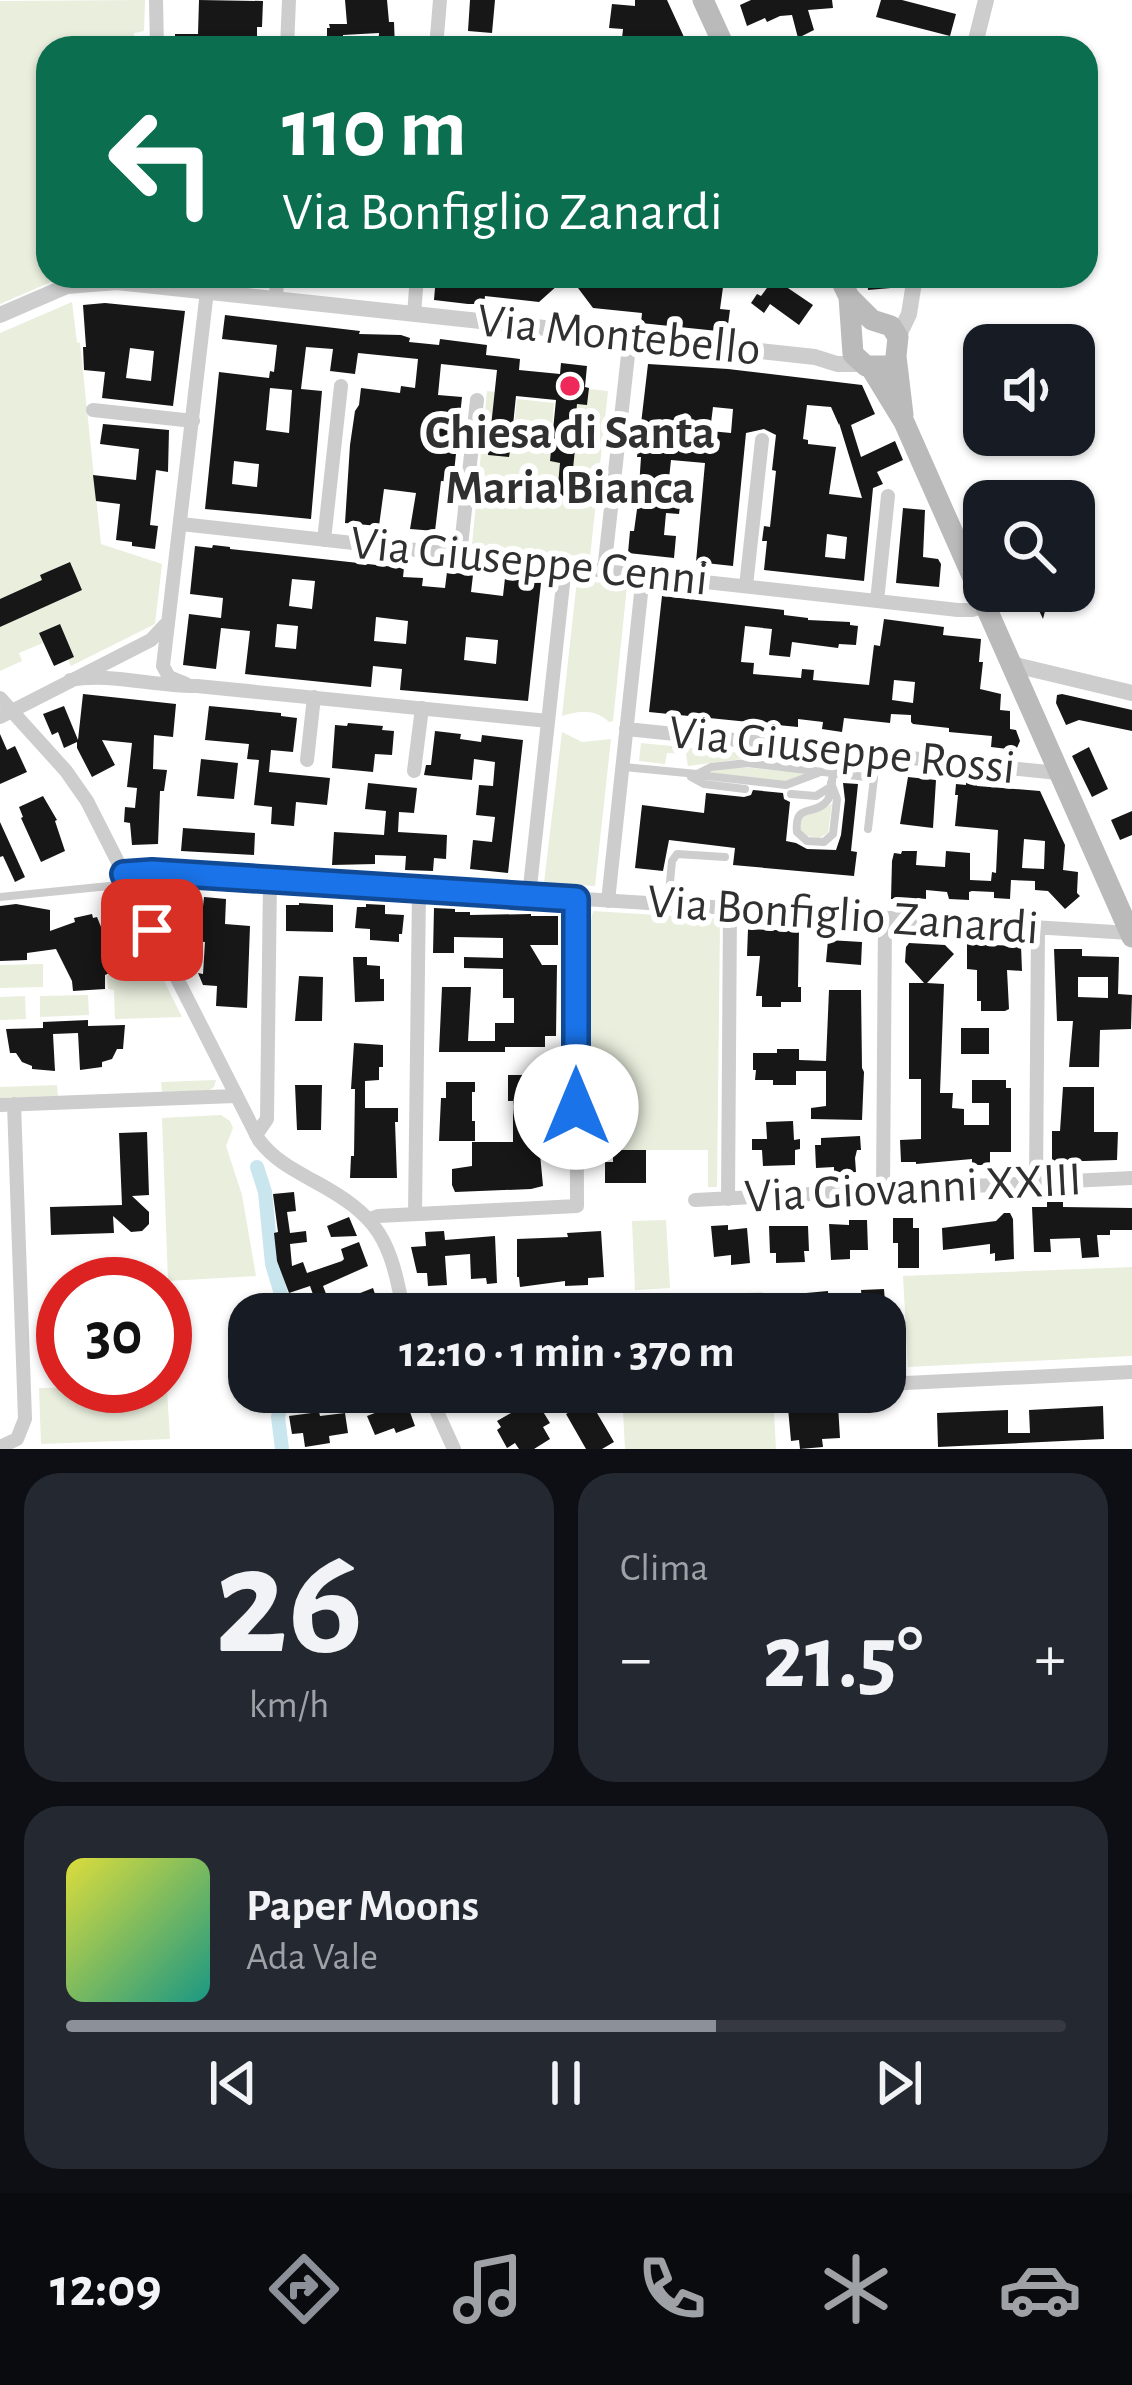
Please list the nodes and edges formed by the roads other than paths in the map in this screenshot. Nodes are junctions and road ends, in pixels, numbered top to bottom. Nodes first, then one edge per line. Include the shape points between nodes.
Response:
1 (156, 0) edge
2 (289, 0) edge
3 (440, 0) edge
4 (703, 0) edge
5 (986, 0) edge
6 (157, 36) edge
7 (288, 36) edge
8 (437, 36) edge
9 (720, 36) edge
10 (977, 36) edge
11 (64, 288) edge
12 (191, 288) edge
13 (276, 288) edge
14 (416, 288) edge
15 (845, 288) edge
16 (912, 288) edge
17 (207, 291) junction
18 (910, 296) junction
19 (275, 298) junction
20 (414, 314) junction
21 (0, 315) edge
22 (864, 328) junction
23 (630, 338) junction
24 (897, 346) junction
25 (815, 357) junction
26 (866, 366) junction
27 (341, 386) dead end
28 (477, 400) dead end
29 (93, 410) dead end
30 (193, 421) junction
31 (904, 422) junction
32 (762, 440) dead end
33 (888, 496) dead end
34 (181, 524) junction
35 (324, 540) junction
36 (963, 554) edge
37 (460, 555) junction
38 (565, 566) junction
39 (604, 571) junction
40 (643, 575) junction
41 (746, 586) junction
42 (877, 601) junction
43 (963, 610) edge
44 (989, 612) edge
45 (169, 615) junction
46 (1011, 664) junction
47 (70, 680) junction
48 (197, 686) junction
49 (1132, 693) edge
50 (314, 697) junction
51 (0, 698) edge
52 (422, 708) junction
53 (6, 714) edge
54 (548, 721) junction
55 (626, 729) junction
56 (833, 756) junction
57 (308, 760) dead end
58 (622, 767) junction
59 (415, 771) dead end
60 (685, 773) junction
61 (819, 773) junction
62 (1058, 773) junction
63 (697, 774) junction
64 (831, 778) junction
65 (745, 789) dead end
66 (791, 794) dead end
67 (868, 829) dead end
68 (724, 856) dead end
69 (127, 879) junction
70 (269, 880) junction
71 (419, 889) junction
72 (529, 896) junction
73 (0, 897) edge
74 (576, 899) junction
75 (608, 901) junction
76 (668, 905) junction
77 (730, 909) junction
78 (885, 918) junction
79 (1038, 928) junction
80 (1131, 935) edge
81 (235, 1096) junction
82 (7, 1104) edge
83 (256, 1135) junction
84 (1132, 1178) edge
85 (1036, 1183) junction
86 (883, 1191) junction
87 (728, 1199) junction
88 (694, 1200) dead end
89 (415, 1214) junction
90 (370, 1219) junction
91 (399, 1293) edge
92 (1132, 1372) edge
93 (906, 1383) edge
94 (438, 1413) edge
95 (0, 1448) edge
96 (454, 1449) edge

1 - 6 street
2 - 7 street
3 - 8 street
4 - 9 main road
5 - 10 street
11 - 21 street, Via Montebello
12 - 17 street, Via Montebello
13 - 19 street
14 - 20 street
15 - 22 main road
16 - 18 street
17 - 19 street, Via Montebello
17 - 30 street
18 - 22 street, Via Montebello
18 - 24 street
19 - 20 street, Via Montebello
20 - 23 street, Via Montebello
22 - 24 main road via 891,326
22 - 25 street, Via Montebello
22 - 26 main road via 853,354
23 - 25 street, Via Montebello
23 - 39 street
24 - 26 main road via 886,366
24 - 31 main road
25 - 26 street, Via Montebello
26 - 31 main road
27 - 35 street
28 - 37 street
29 - 30 street
30 - 34 street
31 - 36 main road
32 - 41 street
33 - 42 street
34 - 35 street, Via Giuseppe Cenni
34 - 45 street
35 - 37 street, Via Giuseppe Cenni
37 - 38 street, Via Giuseppe Cenni
38 - 39 street, Via Giuseppe Cenni
38 - 54 street
39 - 40 street, Via Giuseppe Cenni
40 - 41 street, Via Giuseppe Cenni
40 - 55 street
41 - 42 street, Via Giuseppe Cenni
42 - 43 street, Via Giuseppe Cenni
44 - 46 main road
45 - 47 street via 154,638
45 - 48 street via 163,669
46 - 49 street
46 - 62 main road
47 - 48 street
47 - 53 street
48 - 50 street
50 - 52 street
50 - 57 street
51 - 53 street
52 - 54 street
52 - 59 street
53 - 69 street via 81,790
54 - 72 street
55 - 56 street, Via Giuseppe Rossi
55 - 58 street
56 - 62 street, Via Giuseppe Rossi
56 - 64 lane
58 - 60 lane
58 - 75 street
60 - 63 lane
60 - 65 lane
61 - 63 lane via 747,763
61 - 63 lane via 786,785
61 - 64 lane
62 - 80 main road
64 - 64 lane via 826,802 797,820 807,842 833,834
64 - 66 lane via 818,795
64 - 67 lane via 874,778
68 - 76 lane via 677,854
69 - 70 street, Via Bonfiglio Zanardi via 152,872
69 - 73 lane
69 - 81 street
70 - 71 street, Via Bonfiglio Zanardi
70 - 83 street via 268,1116
71 - 72 street, Via Bonfiglio Zanardi
71 - 89 street
72 - 74 street, Via Bonfiglio Zanardi
74 - 75 street, Via Bonfiglio Zanardi
74 - 89 street via 577,1206
75 - 76 street, Via Bonfiglio Zanardi
76 - 77 street, Via Bonfiglio Zanardi
77 - 78 street, Via Bonfiglio Zanardi
77 - 87 street
78 - 79 street, Via Bonfiglio Zanardi
78 - 86 street
79 - 80 street, Via Bonfiglio Zanardi
79 - 85 street
81 - 82 street
81 - 83 street
82 - 95 street via 25,1419 17,1439
83 - 90 street via 274,1157
84 - 85 street, Via Giovanni XXIII
85 - 86 street, Via Giovanni XXIII
86 - 87 street, Via Giovanni XXIII
87 - 88 street, Via Giovanni XXIII
89 - 90 street
90 - 91 street via 391,1254
92 - 93 street
94 - 96 street

